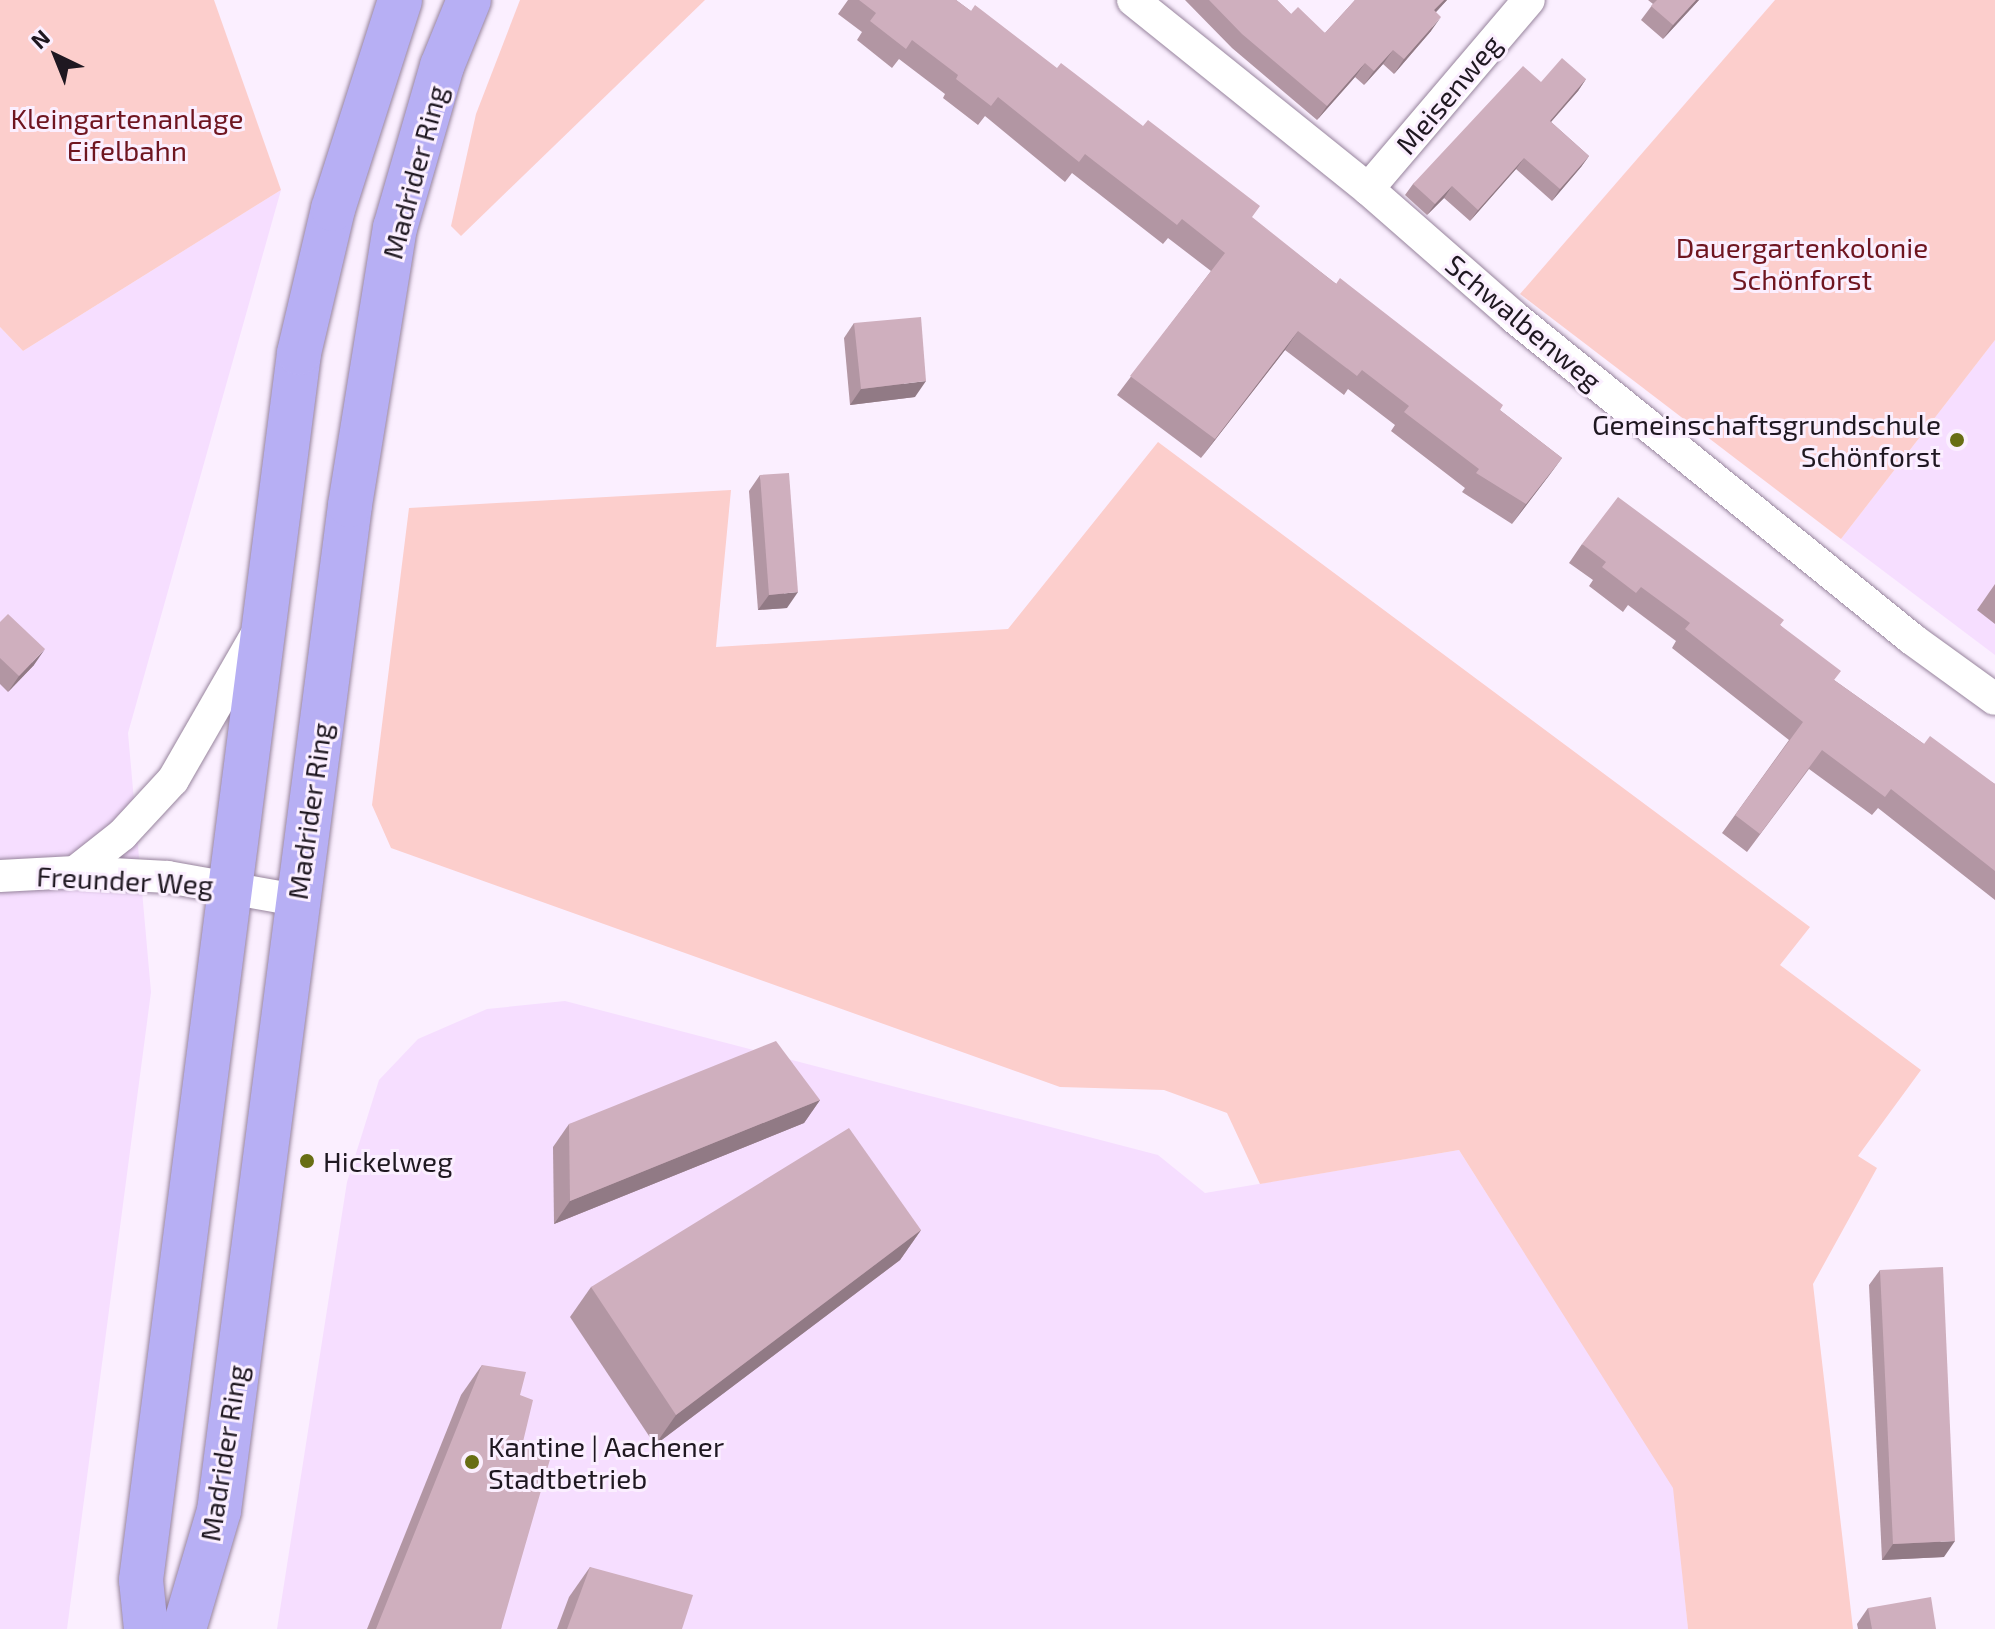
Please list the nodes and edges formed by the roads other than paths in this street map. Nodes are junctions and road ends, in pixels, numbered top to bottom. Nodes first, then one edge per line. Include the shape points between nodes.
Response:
1 (400, 0) edge
2 (469, 0) edge
3 (1133, 0) edge
4 (1529, 0) edge
5 (1368, 189) junction
6 (259, 629) junction
7 (1995, 699) edge
8 (75, 872) junction
9 (0, 876) edge
10 (229, 886) junction
11 (296, 900) junction
12 (219, 1511) junction
13 (141, 1580) junction
14 (131, 1629) edge
15 (146, 1629) edge
16 (184, 1629) edge
17 (210, 1629) edge

1 - 6 main road via 333,209 299,353
2 - 11 main road, Madrider Ring via 442,66 395,228 350,505
3 - 5 street, Schwalbenweg
4 - 5 street, Meisenweg
5 - 7 street, Schwalbenweg via 1514,317 1912,639
6 - 8 street via 173,780 148,811
6 - 10 main road
8 - 9 street, Freunder Weg
8 - 10 street, Freunder Weg
10 - 11 street, Freunder Weg
10 - 13 main road
11 - 12 main road, Madrider Ring
12 - 16 main road, Madrider Ring
12 - 17 main road
13 - 14 main road
13 - 15 main road

